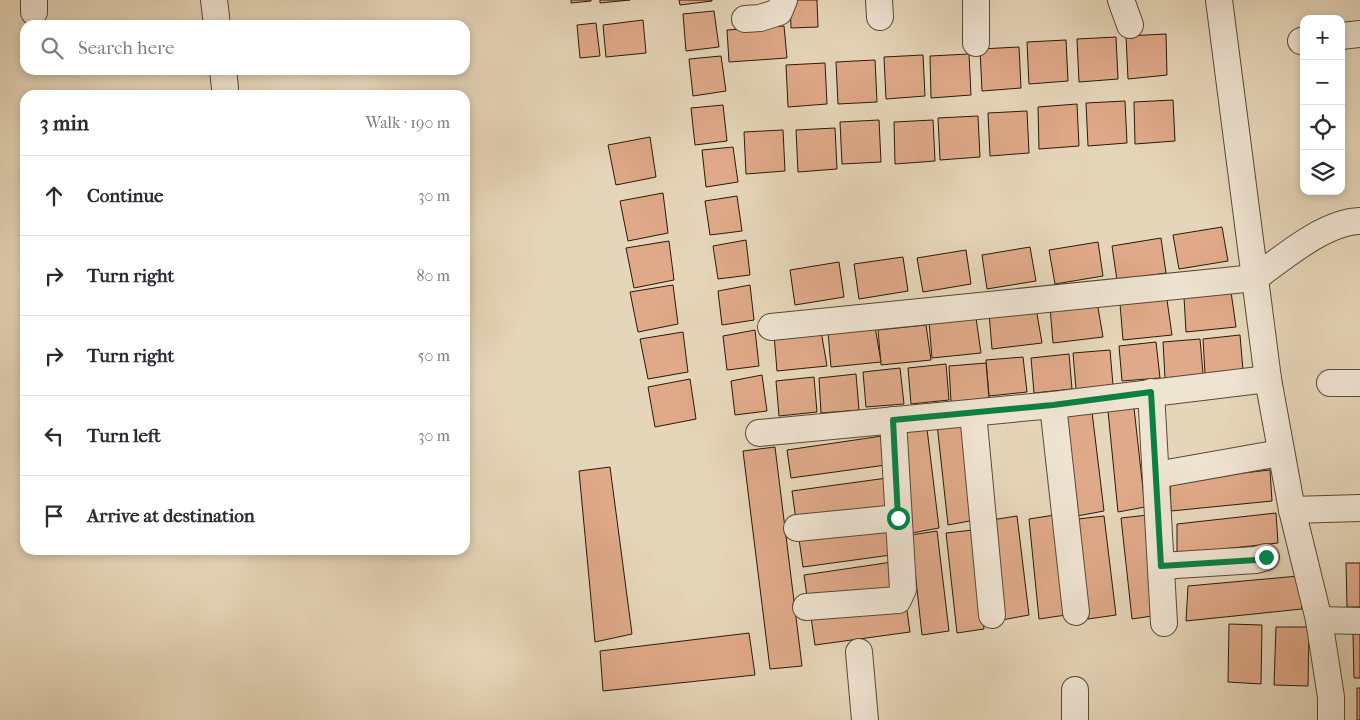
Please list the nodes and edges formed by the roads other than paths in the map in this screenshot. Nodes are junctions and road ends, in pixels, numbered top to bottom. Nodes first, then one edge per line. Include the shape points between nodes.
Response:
1 (214, 0) edge
2 (784, 0) edge
3 (976, 0) edge
4 (1121, 0) edge
5 (1219, 0) edge
6 (745, 19) dead end
7 (216, 20) edge
8 (1130, 25) dead end
9 (1360, 34) edge
10 (1345, 36) edge
11 (976, 43) dead end
12 (1360, 221) edge
13 (1255, 278) junction
14 (771, 327) dead end
15 (1268, 379) junction
16 (1330, 383) dead end
17 (1360, 383) edge
18 (1151, 392) junction
19 (1053, 405) junction
20 (973, 413) junction
21 (893, 420) junction
22 (759, 433) dead end
23 (1280, 453) junction
24 (1156, 475) junction
25 (1360, 508) edge
26 (1292, 510) junction
27 (898, 518) junction
28 (798, 528) dead end
29 (1266, 557) dead end
30 (1161, 566) junction
31 (806, 608) dead end
32 (1076, 612) dead end
33 (992, 615) dead end
34 (1319, 620) junction
35 (1360, 621) edge
36 (1164, 623) dead end
37 (859, 652) dead end
38 (1076, 690) dead end
39 (865, 720) edge
40 (1075, 720) edge
41 (1331, 720) edge

1 - 7 street
2 - 6 street via 780,12
3 - 11 street
4 - 8 street
5 - 13 street
9 - 10 street
12 - 13 street via 1352,221 1308,240
13 - 14 street
13 - 15 street
15 - 18 street
15 - 23 street
16 - 17 street
18 - 19 street
18 - 24 street
19 - 20 street
19 - 32 street
20 - 21 street
20 - 33 street
21 - 22 street
21 - 27 street
23 - 24 street
23 - 26 street
24 - 30 street
25 - 26 street
26 - 34 street
27 - 28 street
27 - 31 street via 903,590 898,600
29 - 30 street
30 - 36 street
34 - 35 street
34 - 41 street via 1331,697
37 - 39 street
38 - 40 street

